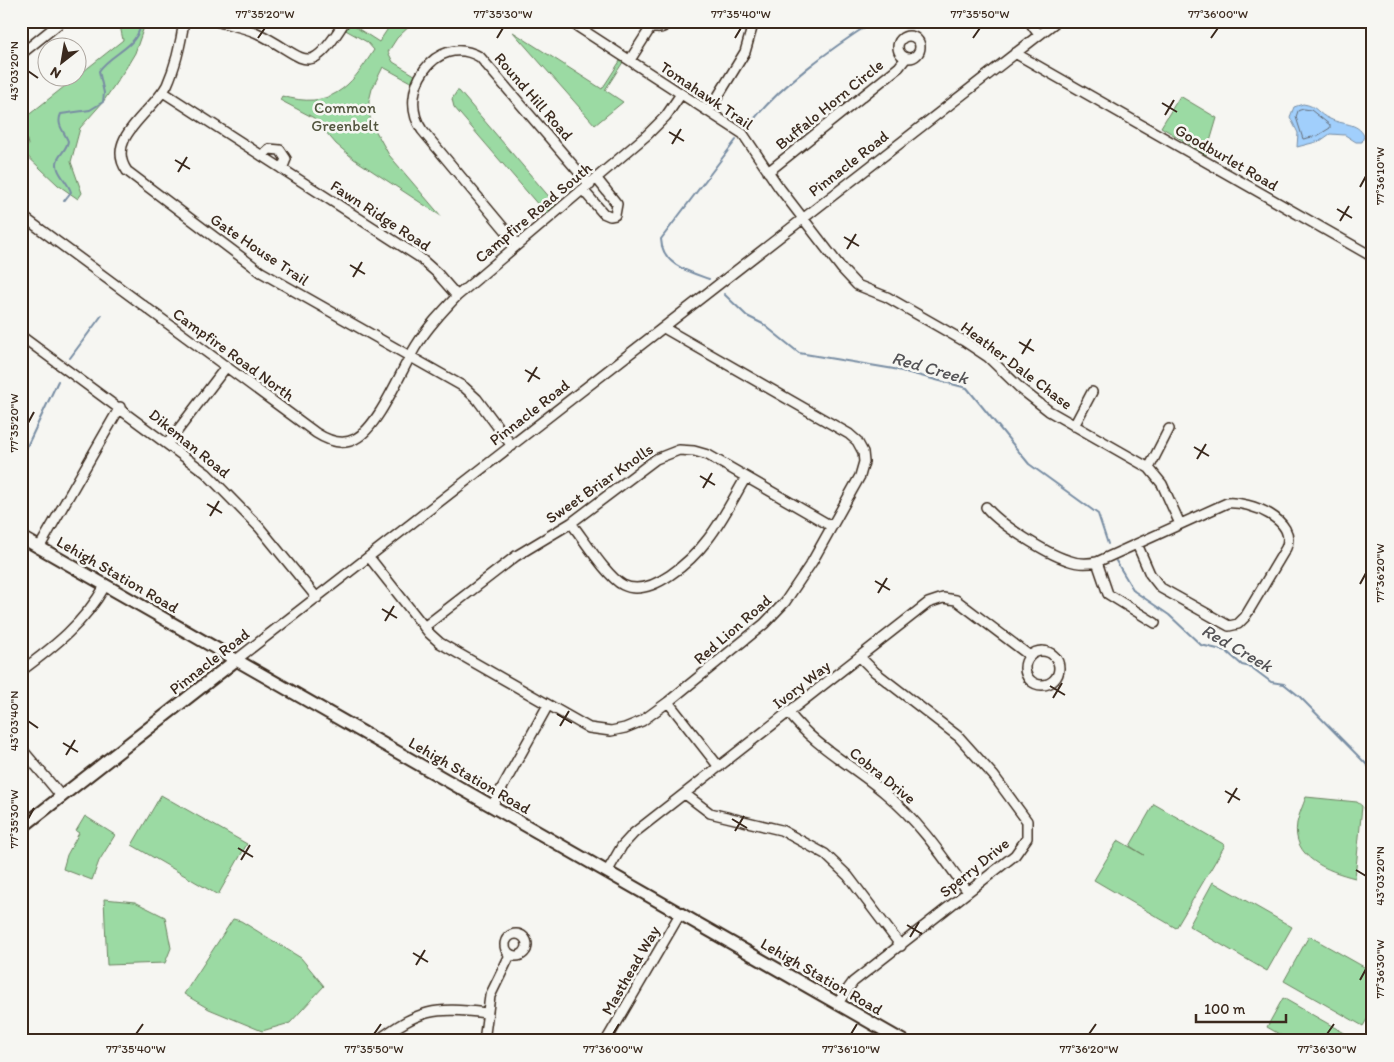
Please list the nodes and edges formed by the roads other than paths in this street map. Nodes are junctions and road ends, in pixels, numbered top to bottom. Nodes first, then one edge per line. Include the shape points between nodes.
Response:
1 (62, 21) edge
2 (184, 21) edge
3 (216, 21) edge
4 (345, 21) edge
5 (569, 21) edge
6 (668, 21) edge
7 (754, 21) edge
8 (1029, 21) edge
9 (1056, 21) edge
10 (649, 24) edge
11 (1039, 35) junction
12 (1015, 53) junction
13 (21, 54) edge
14 (906, 58) dead end
15 (630, 60) junction
16 (163, 92) junction
17 (681, 94) junction
18 (709, 111) junction
19 (262, 156) junction
20 (282, 169) junction
21 (768, 172) junction
22 (590, 185) junction
23 (21, 215) edge
24 (803, 218) junction
25 (517, 244) junction
26 (1373, 257) edge
27 (457, 296) junction
28 (664, 328) junction
29 (24, 338) edge
30 (21, 348) edge
31 (410, 357) junction
32 (226, 367) junction
33 (1092, 392) dead end
34 (120, 407) junction
35 (1074, 426) junction
36 (1169, 429) dead end
37 (168, 443) junction
38 (512, 446) junction
39 (1149, 468) junction
40 (746, 477) junction
41 (986, 507) dead end
42 (571, 523) junction
43 (1180, 524) junction
44 (832, 526) junction
45 (21, 537) edge
46 (1137, 544) junction
47 (39, 548) junction
48 (369, 557) junction
49 (1097, 562) junction
50 (106, 586) junction
51 (317, 598) junction
52 (1155, 623) dead end
53 (424, 626) junction
54 (1030, 656) dead end
55 (860, 657) junction
56 (236, 660) junction
57 (21, 671) edge
58 (668, 702) junction
59 (548, 705) junction
60 (789, 713) junction
61 (21, 748) edge
62 (719, 767) junction
63 (685, 794) junction
64 (62, 797) junction
65 (492, 806) junction
66 (21, 828) edge
67 (607, 872) junction
68 (968, 892) junction
69 (680, 914) junction
70 (901, 946) junction
71 (510, 955) dead end
72 (838, 1004) junction
73 (486, 1013) junction
74 (377, 1041) edge
75 (484, 1041) edge
76 (606, 1041) edge
77 (903, 1041) edge

1 - 13 street
2 - 16 street, Gate House Trail via 177,57
3 - 4 street via 257,33 292,55 307,59 326,50
5 - 15 street, Tomahawk Trail
6 - 10 street via 662,28
7 - 18 street via 745,52
8 - 11 street
9 - 11 street, Pinnacle Road
10 - 15 street
11 - 12 street, Pinnacle Road
12 - 24 street, Pinnacle Road
12 - 26 street, Goodburlet Road
14 - 21 street, Buffalo Horn Circle
15 - 17 street, Tomahawk Trail
16 - 19 street, Fawn Ridge Road
16 - 31 street, Gate House Trail via 123,141 120,159 127,171 261,272
17 - 18 street, Tomahawk Trail
17 - 22 street, Campfire Road South via 657,126
18 - 21 street, Tomahawk Trail via 743,134
19 - 20 street, Fawn Ridge Road
19 - 20 street via 269,149 280,150 286,159
20 - 27 street, Fawn Ridge Road via 419,257
21 - 24 street, Tomahawk Trail
22 - 25 street, Campfire Road South
22 - 25 street, Round Hill Road via 487,63 459,50 443,52 425,71 413,92 414,116 422,130
23 - 32 street, Campfire Road North
24 - 28 street, Pinnacle Road
24 - 35 street, Heather Dale Chase via 857,285 887,297 964,340 988,357 1032,399
25 - 27 street, Campfire Road South
27 - 31 street, Campfire Road South via 431,325
28 - 38 street, Pinnacle Road
28 - 44 street, Red Lion Road via 849,434 857,442 864,457 862,471
29 - 30 street
29 - 34 street, Dikeman Road
31 - 32 street, Campfire Road North via 368,429 355,439 342,442 325,439
31 - 38 street, Gate House Trail via 471,393
32 - 37 street
33 - 35 street
34 - 37 street, Dikeman Road
34 - 47 street
35 - 39 street, Heather Dale Chase
36 - 39 street
37 - 51 street, Dikeman Road via 242,507
38 - 48 street, Pinnacle Road
39 - 43 street, Heather Dale Chase via 1162,484
40 - 42 street, Sweet Briar Knolls via 701,453 687,450 671,452 649,463
40 - 42 street via 702,547 664,579 648,587 632,588 618,582
40 - 44 street, Sweet Briar Knolls
41 - 49 street via 1001,523 1062,558 1083,563
42 - 53 street, Sweet Briar Knolls via 516,556
43 - 46 street
43 - 46 street via 1219,505 1233,502 1261,510 1287,529 1286,548 1250,611 1238,624 1225,625 1165,592 1153,580
44 - 58 street, Red Lion Road via 802,577 774,614
45 - 47 main road, Lehigh Station Road
46 - 49 street
47 - 50 main road, Lehigh Station Road
48 - 51 street, Pinnacle Road
48 - 53 street, Red Lion Road
49 - 52 street via 1108,594
50 - 56 main road, Lehigh Station Road
50 - 57 street via 76,628
51 - 56 street, Pinnacle Road
53 - 59 street, Red Lion Road via 446,647
54 - 55 street, Ivory Way via 963,604 943,598 928,603
55 - 60 street, Ivory Way
55 - 68 street, Sperry Drive via 959,737 1025,817 1028,832 1019,851
56 - 64 main road, Pinnacle Road
56 - 65 main road, Lehigh Station Road
58 - 59 street, Red Lion Road via 642,721 611,731 589,728
58 - 62 street
59 - 65 street
60 - 62 street, Ivory Way
60 - 68 street, Cobra Drive via 818,744 904,810 933,843
61 - 64 street
62 - 63 street, Ivory Way
63 - 67 street, Ivory Way via 629,838
63 - 70 street via 710,813 781,830 825,854 848,876
64 - 66 main road, Pinnacle Road
65 - 67 main road, Lehigh Station Road
67 - 69 main road, Lehigh Station Road
68 - 70 street, Sperry Drive
69 - 72 main road, Lehigh Station Road
69 - 76 street, Masthead Way
70 - 72 street, Sperry Drive via 853,982
71 - 73 street via 493,986
72 - 77 main road, Lehigh Station Road
73 - 74 street via 445,1009 428,1012 404,1021
73 - 75 street

